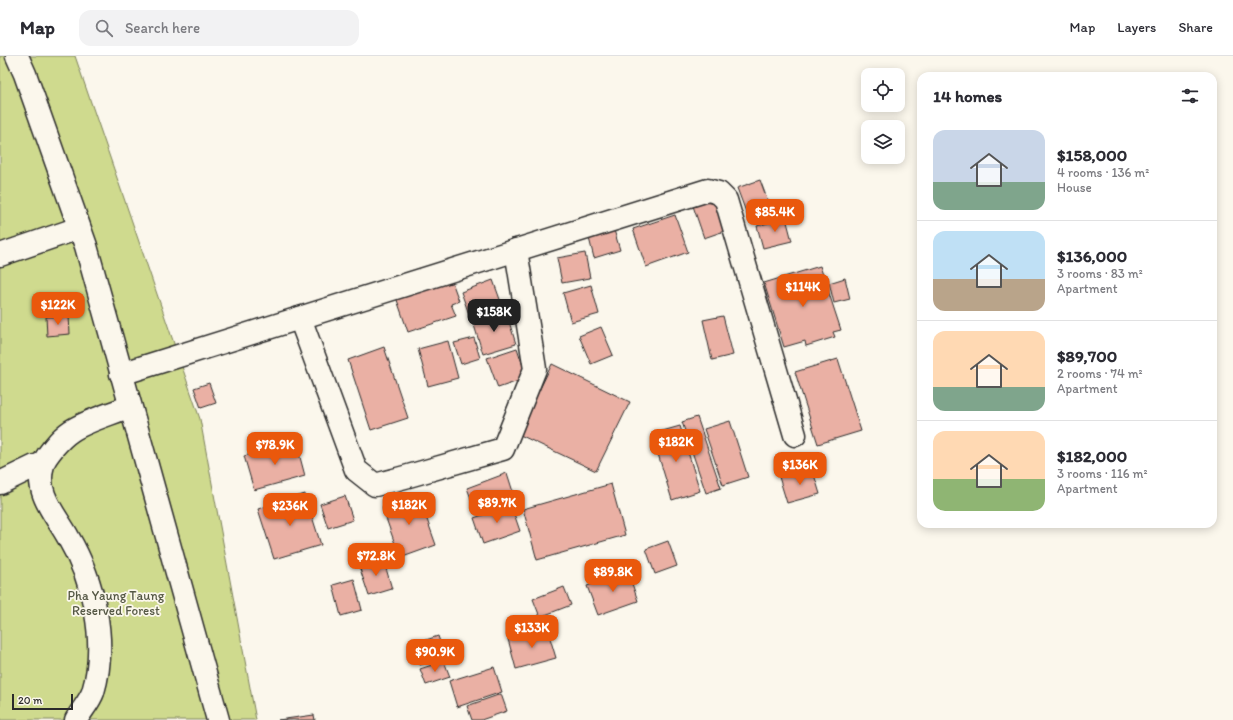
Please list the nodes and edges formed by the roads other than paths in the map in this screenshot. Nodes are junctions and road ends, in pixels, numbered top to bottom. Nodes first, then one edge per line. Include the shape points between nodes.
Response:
1 (16, 56) edge
2 (79, 228) junction
3 (516, 250) junction
4 (0, 254) edge
5 (300, 318) junction
6 (121, 374) junction
7 (130, 406) junction
8 (795, 435) dead end
9 (42, 465) junction
10 (0, 483) edge
11 (76, 720) edge
12 (218, 720) edge

1 - 2 street via 25,74
2 - 4 street
2 - 6 street
3 - 5 street
3 - 5 street via 535,369 503,449 375,485 356,470
3 - 8 street via 700,192 708,190 719,193 726,200
5 - 6 street
6 - 7 street
7 - 9 street via 71,431 60,440
7 - 12 street
9 - 10 street
9 - 11 street via 43,493 80,559 91,590 99,630 98,666 93,693

